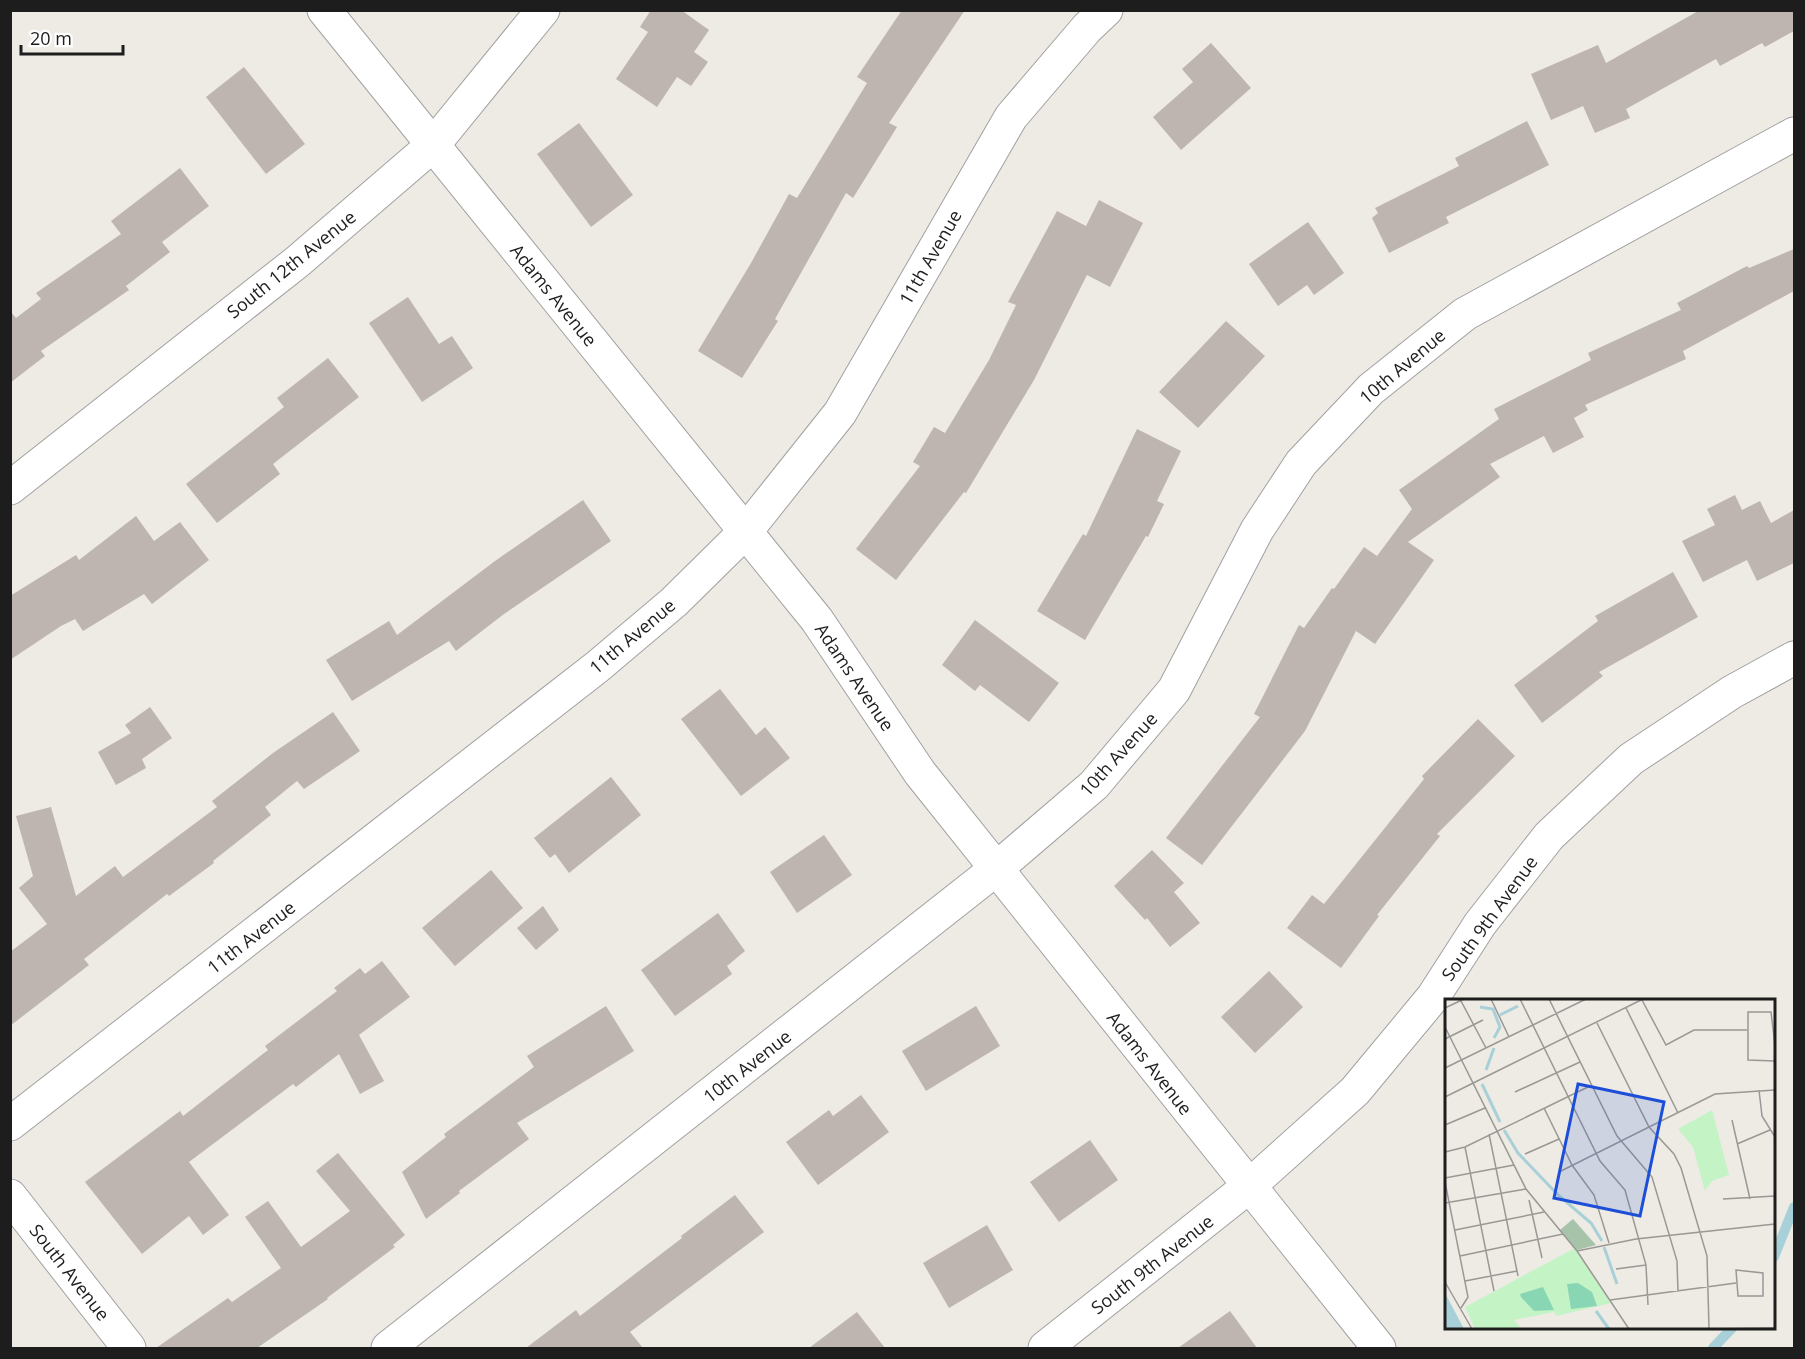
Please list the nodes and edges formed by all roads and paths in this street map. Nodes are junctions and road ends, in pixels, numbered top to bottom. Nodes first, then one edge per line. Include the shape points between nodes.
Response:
1 (324, 10) edge
2 (543, 10) edge
3 (1106, 10) edge
4 (1794, 134) edge
5 (433, 146) junction
6 (10, 488) edge
7 (746, 531) junction
8 (1794, 658) edge
9 (996, 869) junction
10 (10, 1124) edge
11 (1248, 1187) junction
12 (10, 1196) edge
13 (129, 1348) edge
14 (388, 1348) edge
15 (1045, 1348) edge
16 (1379, 1348) edge

1 - 5 street, Adams Avenue
2 - 5 street, South 12th Avenue
3 - 7 street, 11th Avenue via 1011,117 840,412
4 - 9 street, 10th Avenue via 1465,314 1371,389 1301,463 1257,530 1174,690 1094,785
5 - 6 street, South 12th Avenue via 297,262
5 - 7 street, Adams Avenue
7 - 9 street, Adams Avenue via 817,620 920,773
7 - 10 street, 11th Avenue via 674,602 597,667
8 - 11 street, South 9th Avenue via 1732,692 1631,759 1549,836 1480,924 1433,997 1355,1090
9 - 11 street, Adams Avenue
9 - 14 street, 10th Avenue
11 - 15 street, South 9th Avenue
11 - 16 street, Adams Avenue
12 - 13 street, South Avenue

